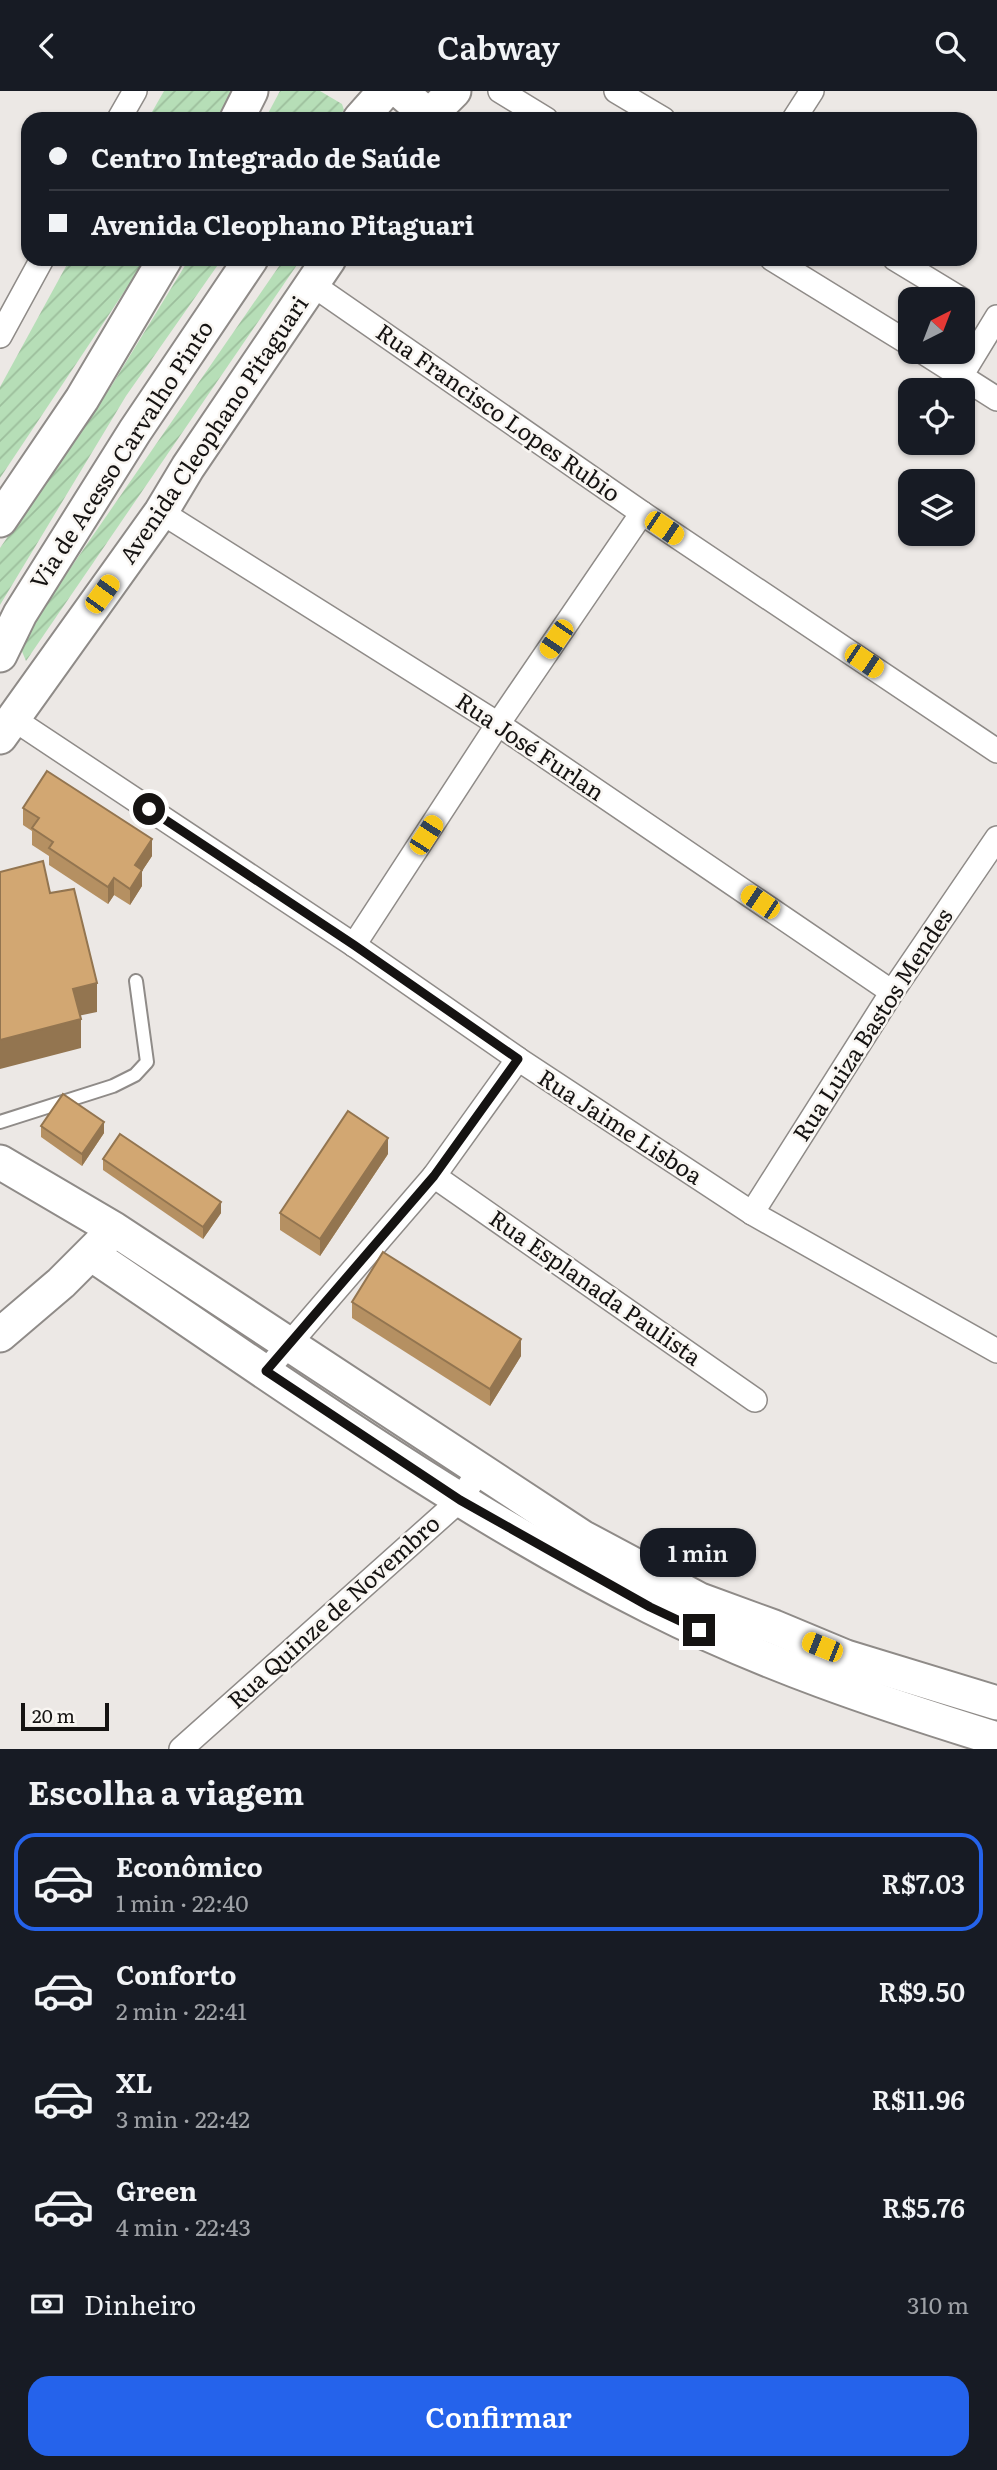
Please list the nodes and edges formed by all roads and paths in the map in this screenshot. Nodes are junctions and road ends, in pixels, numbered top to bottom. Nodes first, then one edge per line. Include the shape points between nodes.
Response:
1 (135, 91) edge
2 (251, 91) edge
3 (385, 91) edge
4 (400, 91) edge
5 (454, 91) edge
6 (500, 91) edge
7 (616, 91) edge
8 (812, 91) edge
9 (123, 112) edge
10 (240, 112) edge
11 (366, 112) edge
12 (423, 112) edge
13 (433, 112) edge
14 (534, 112) edge
15 (651, 112) edge
16 (798, 112) edge
17 (37, 266) edge
18 (161, 266) edge
19 (246, 266) edge
20 (783, 266) edge
21 (906, 266) edge
22 (321, 272) edge
23 (941, 287) edge
24 (7, 305) edge
25 (975, 307) edge
26 (996, 319) edge
27 (0, 336) edge
28 (898, 337) edge
29 (942, 364) edge
30 (961, 376) junction
31 (997, 399) edge
32 (161, 512) junction
33 (642, 513) junction
34 (0, 520) edge
35 (0, 655) edge
36 (498, 724) junction
37 (6, 728) edge
38 (997, 751) edge
39 (997, 838) edge
40 (354, 945) junction
41 (135, 981) dead end
42 (891, 992) junction
43 (518, 1059) junction
44 (0, 1122) edge
45 (0, 1162) edge
46 (434, 1176) junction
47 (752, 1213) junction
48 (114, 1229) junction
49 (91, 1254) junction
50 (0, 1335) edge
51 (288, 1343) junction
52 (997, 1351) edge
53 (266, 1371) junction
54 (755, 1400) dead end
55 (480, 1469) junction
56 (460, 1500) junction
57 (997, 1703) edge
58 (997, 1739) edge
59 (181, 1749) edge

1 - 9 street
2 - 10 street
3 - 11 street
4 - 12 street
5 - 13 street
6 - 14 street
7 - 15 street
8 - 16 street
17 - 24 street
18 - 34 street via 82,399
19 - 35 street, Via de Acesso Carvalho Pinto via 128,442 20,614
20 - 28 street
21 - 23 street
22 - 32 street, Avenida Cleophano Pitaguari
22 - 33 street, Rua Francisco Lopes Rubio
24 - 27 street
25 - 26 street
26 - 30 street
29 - 30 street
30 - 31 street
32 - 36 street, Rua José Furlan
32 - 37 street, Avenida Cleophano Pitaguari
33 - 36 street
33 - 38 street, Rua Francisco Lopes Rubio
36 - 40 street
36 - 42 street, Rua José Furlan
37 - 40 street, Rua Jaime Lisboa
39 - 42 street, Rua Luiza Bastos Mendes
40 - 43 street, Rua Jaime Lisboa
41 - 44 lane via 147,1062 135,1075
42 - 47 street, Rua Luiza Bastos Mendes
43 - 46 street
43 - 47 street, Rua Jaime Lisboa
45 - 48 street
46 - 51 street
46 - 54 street, Rua Esplanada Paulista
47 - 52 street, Rua Jaime Lisboa
48 - 49 street
48 - 51 street
49 - 50 street
49 - 53 street
51 - 53 street
51 - 55 street
53 - 56 street
55 - 56 street, Rua Quinze de Novembro
55 - 57 street via 582,1537 700,1600 846,1657
56 - 58 street via 650,1607 724,1642 798,1674
56 - 59 street, Rua Quinze de Novembro

